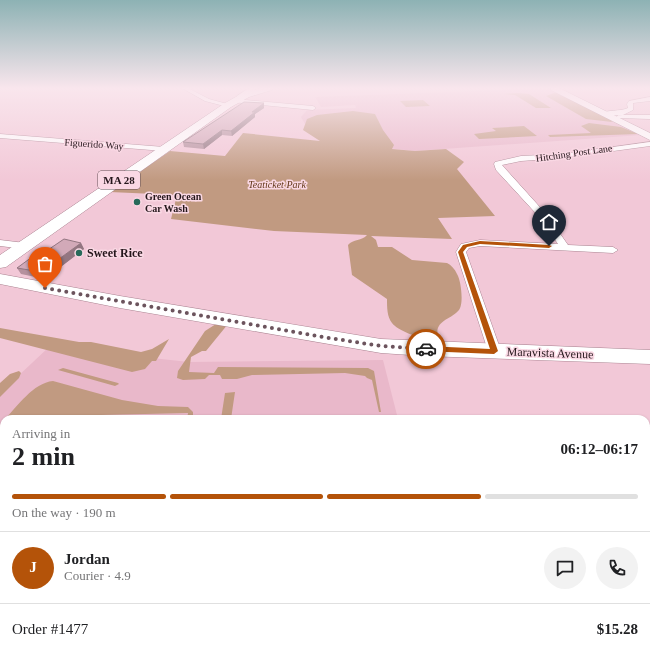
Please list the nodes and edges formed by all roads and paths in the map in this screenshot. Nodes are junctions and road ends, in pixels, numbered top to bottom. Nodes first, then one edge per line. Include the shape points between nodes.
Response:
1 (209, 119) edge
2 (616, 119) edge
3 (0, 136) edge
4 (650, 137) edge
5 (650, 144) edge
6 (164, 149) junction
7 (0, 243) edge
8 (25, 246) junction
9 (564, 247) junction
10 (613, 250) dead end
11 (0, 263) edge
12 (0, 279) edge
13 (494, 351) junction
14 (650, 357) edge

1 - 6 main road, MA 28
2 - 4 main road
3 - 6 street, Figuerido Way
5 - 9 street, Hitching Post Lane via 510,160 498,164 544,217
6 - 8 main road, MA 28
7 - 8 street
8 - 11 main road, MA 28
9 - 10 street
9 - 13 street via 480,243 469,244 462,249 465,268
12 - 13 main road, Maravista Avenue via 359,342 404,348
13 - 14 main road, Maravista Avenue

